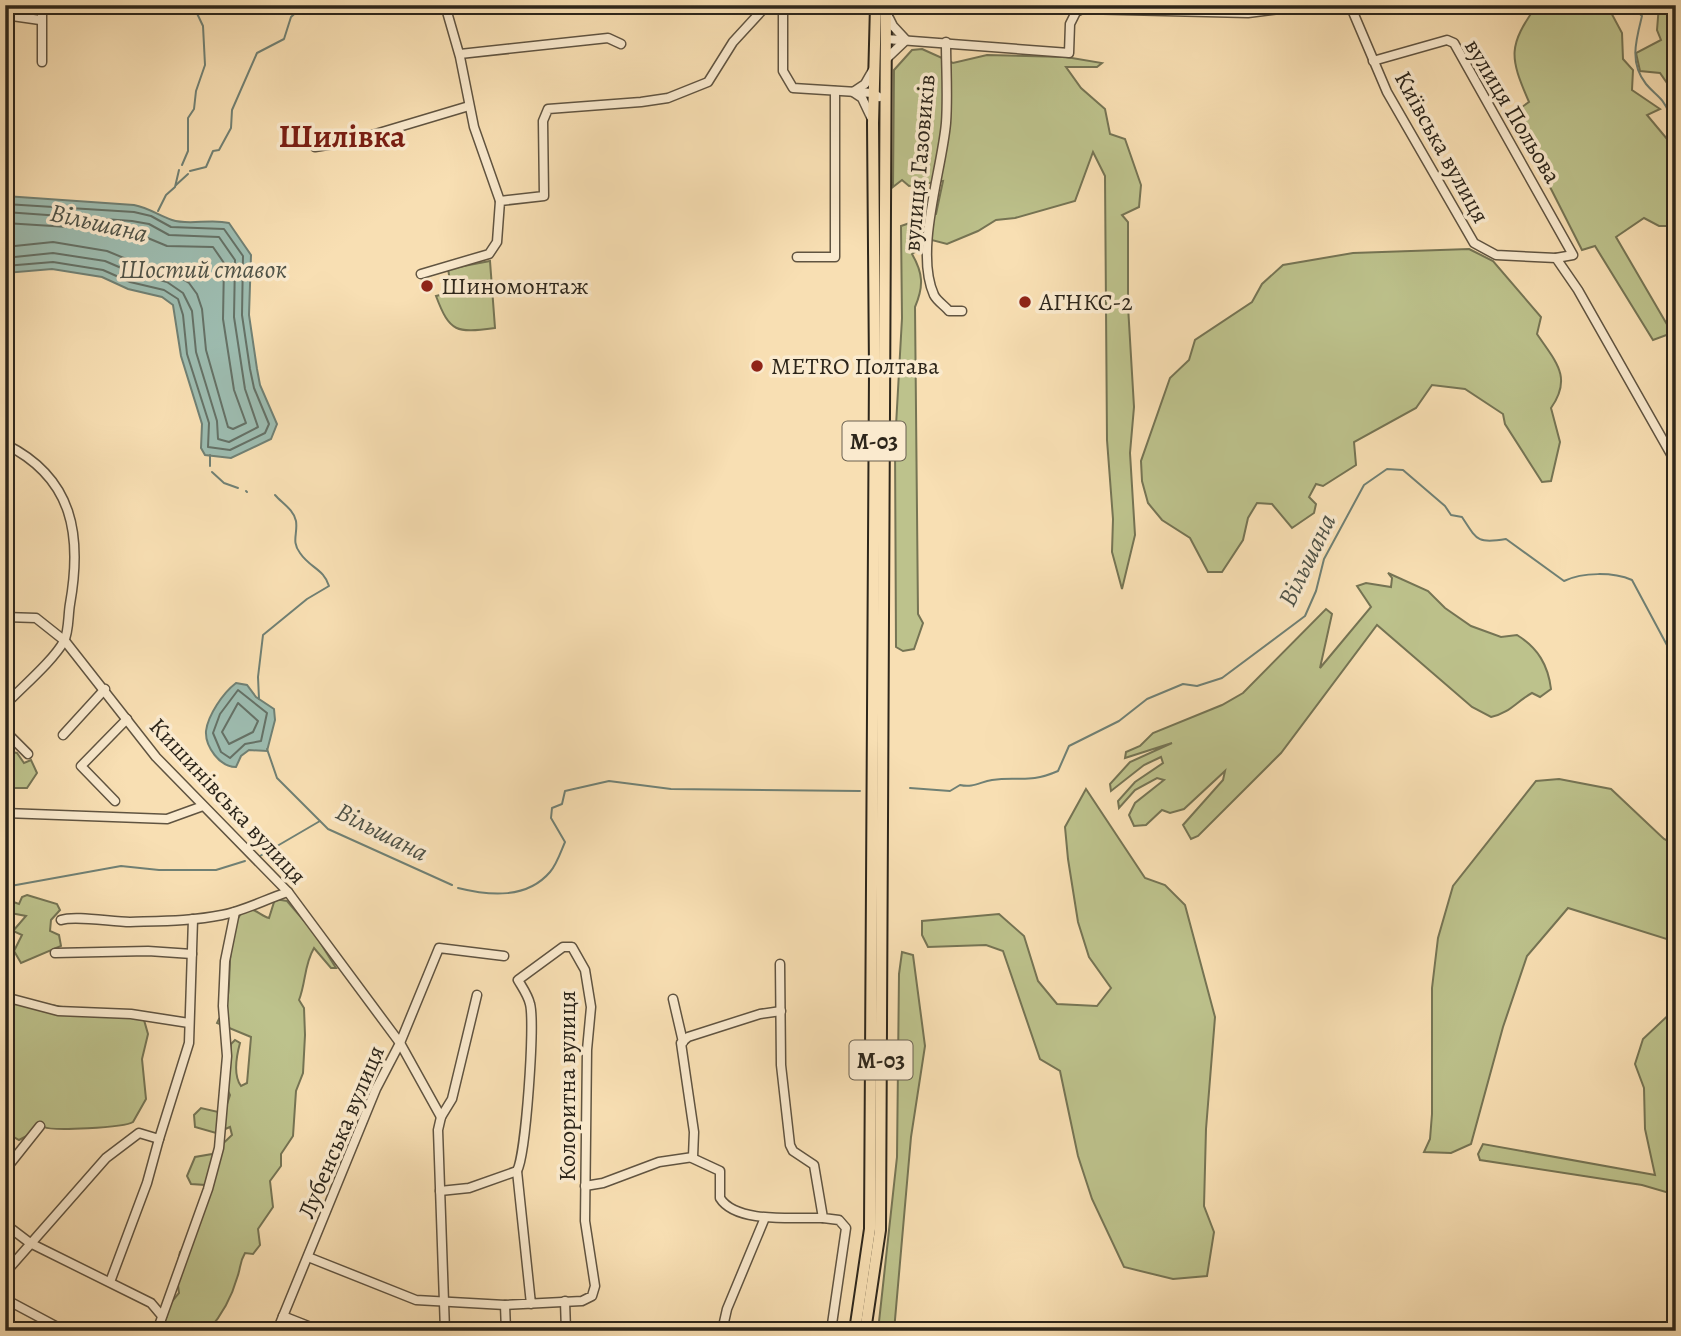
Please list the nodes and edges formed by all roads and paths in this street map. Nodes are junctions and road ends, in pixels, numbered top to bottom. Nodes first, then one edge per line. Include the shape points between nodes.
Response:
1 (41, 5) edge
2 (445, 5) edge
3 (766, 5) edge
4 (783, 5) edge
5 (1312, 5) edge
6 (1350, 5) edge
7 (881, 9) edge
8 (1246, 9) edge
9 (5, 15) edge
10 (40, 20) junction
11 (886, 39) junction
12 (906, 40) junction
13 (946, 41) junction
14 (621, 44) dead end
15 (460, 54) junction
16 (874, 55) junction
17 (885, 61) junction
18 (1373, 61) junction
19 (42, 62) dead end
20 (873, 70) junction
21 (885, 81) junction
22 (835, 91) junction
23 (853, 92) junction
24 (873, 93) junction
25 (884, 105) junction
26 (469, 106) junction
27 (873, 123) junction
28 (315, 147) dead end
29 (500, 201) junction
30 (797, 257) dead end
31 (1556, 258) junction
32 (421, 274) dead end
33 (962, 311) dead end
34 (5, 444) edge
35 (1676, 463) edge
36 (5, 617) edge
37 (65, 641) junction
38 (105, 689) junction
39 (5, 705) edge
40 (127, 719) junction
41 (5, 731) edge
42 (63, 735) dead end
43 (28, 754) dead end
44 (115, 802) dead end
45 (203, 806) junction
46 (5, 813) edge
47 (288, 892) junction
48 (235, 912) junction
49 (193, 919) junction
50 (61, 920) dead end
51 (55, 953) dead end
52 (192, 954) junction
53 (504, 956) dead end
54 (780, 964) dead end
55 (477, 995) dead end
56 (5, 997) edge
57 (673, 999) dead end
58 (781, 1011) junction
59 (189, 1023) junction
60 (683, 1042) junction
61 (400, 1043) junction
62 (441, 1117) junction
63 (40, 1126) dead end
64 (159, 1139) junction
65 (692, 1158) junction
66 (5, 1170) edge
67 (517, 1171) junction
68 (585, 1186) junction
69 (440, 1191) junction
70 (822, 1218) junction
71 (764, 1220) junction
72 (5, 1224) edge
73 (30, 1243) junction
74 (308, 1257) junction
75 (5, 1273) edge
76 (110, 1282) junction
77 (5, 1299) edge
78 (565, 1301) junction
79 (444, 1303) junction
80 (531, 1304) junction
81 (505, 1305) junction
82 (162, 1315) junction
83 (283, 1316) junction
84 (65, 1331) edge
85 (158, 1331) edge
86 (277, 1331) edge
87 (321, 1331) edge
88 (444, 1331) edge
89 (506, 1331) edge
90 (566, 1331) edge
91 (722, 1331) edge
92 (831, 1331) edge
93 (855, 1331) edge
94 (865, 1331) edge

1 - 10 street
2 - 15 street
3 - 29 street via 733,42 708,82 668,98 548,109 543,121 544,196
4 - 22 street via 786,79 793,88
5 - 8 street
6 - 18 street, Київська вулиця
7 - 11 highway, М-03
7 - 12 street
7 - 16 highway, М-03
8 - 13 street via 1082,9 1070,24 1069,53
9 - 10 street
10 - 19 street
11 - 12 street
11 - 16 street
11 - 17 highway, М-03
12 - 13 street
12 - 17 street
13 - 33 street, вулиця Газовиків via 946,120 931,205 930,267 934,296 949,311
14 - 15 street via 608,38
15 - 26 street
16 - 20 highway, М-03
17 - 21 highway, М-03
18 - 31 street, Київська вулиця via 1474,243 1496,255
18 - 31 street, вулиця Польова via 1447,40 1454,43 1573,255
20 - 23 street
20 - 24 highway, М-03
21 - 24 street
21 - 25 highway, М-03
22 - 23 street
22 - 30 street via 835,257
23 - 24 street
23 - 27 street via 866,105
24 - 25 street
24 - 27 highway, М-03
25 - 94 highway, М-03 via 880,1230
26 - 28 street via 352,141
26 - 29 street
27 - 93 highway, М-03 via 870,1228
29 - 32 street via 496,242 489,254
31 - 35 street
34 - 37 street via 41,470 64,498 76,560
36 - 37 street, Кишинівська вулиця via 36,618
37 - 38 street, Кишинівська вулиця
37 - 39 street
38 - 40 street, Кишинівська вулиця
38 - 42 street
40 - 44 street via 81,766
40 - 45 street, Кишинівська вулиця
41 - 43 street
45 - 46 street via 167,819
45 - 47 street, Кишинівська вулиця
47 - 48 street
47 - 61 street, Кишинівська вулиця
48 - 49 street
48 - 82 street via 225,961 228,1056 219,1148
49 - 50 street
49 - 52 street
51 - 52 street
52 - 59 street
53 - 61 street, Лубенська вулиця via 439,948
54 - 58 street
55 - 62 street via 452,1099
56 - 59 street via 58,1011 131,1014
57 - 60 street
58 - 60 street
58 - 70 street via 790,1145 814,1165
59 - 64 street via 187,1055
60 - 65 street via 694,1132
61 - 62 street, Кишинівська вулиця
61 - 74 street, Лубенська вулиця via 380,1080
62 - 69 street
63 - 66 street
64 - 73 street via 139,1132 130,1137
64 - 76 street
65 - 68 street via 659,1162
65 - 71 street via 720,1171 723,1203
67 - 68 street, Колоритна вулиця via 523,1156 531,1010 517,980 562,947 572,947 585,970 591,1007
67 - 69 street via 469,1188
67 - 80 street
68 - 78 street, Колоритна вулиця via 595,1286 587,1300
69 - 79 street
70 - 71 street
70 - 92 street via 839,1220 846,1228
71 - 91 street
72 - 73 street
73 - 75 street
73 - 76 street
74 - 79 street via 416,1300
74 - 83 street, Лубенська вулиця
76 - 82 street via 151,1303
77 - 84 street
78 - 80 street
78 - 90 street
79 - 81 street
79 - 88 street
80 - 81 street
81 - 89 street
82 - 85 street
83 - 86 street, Лубенська вулиця
83 - 87 street

